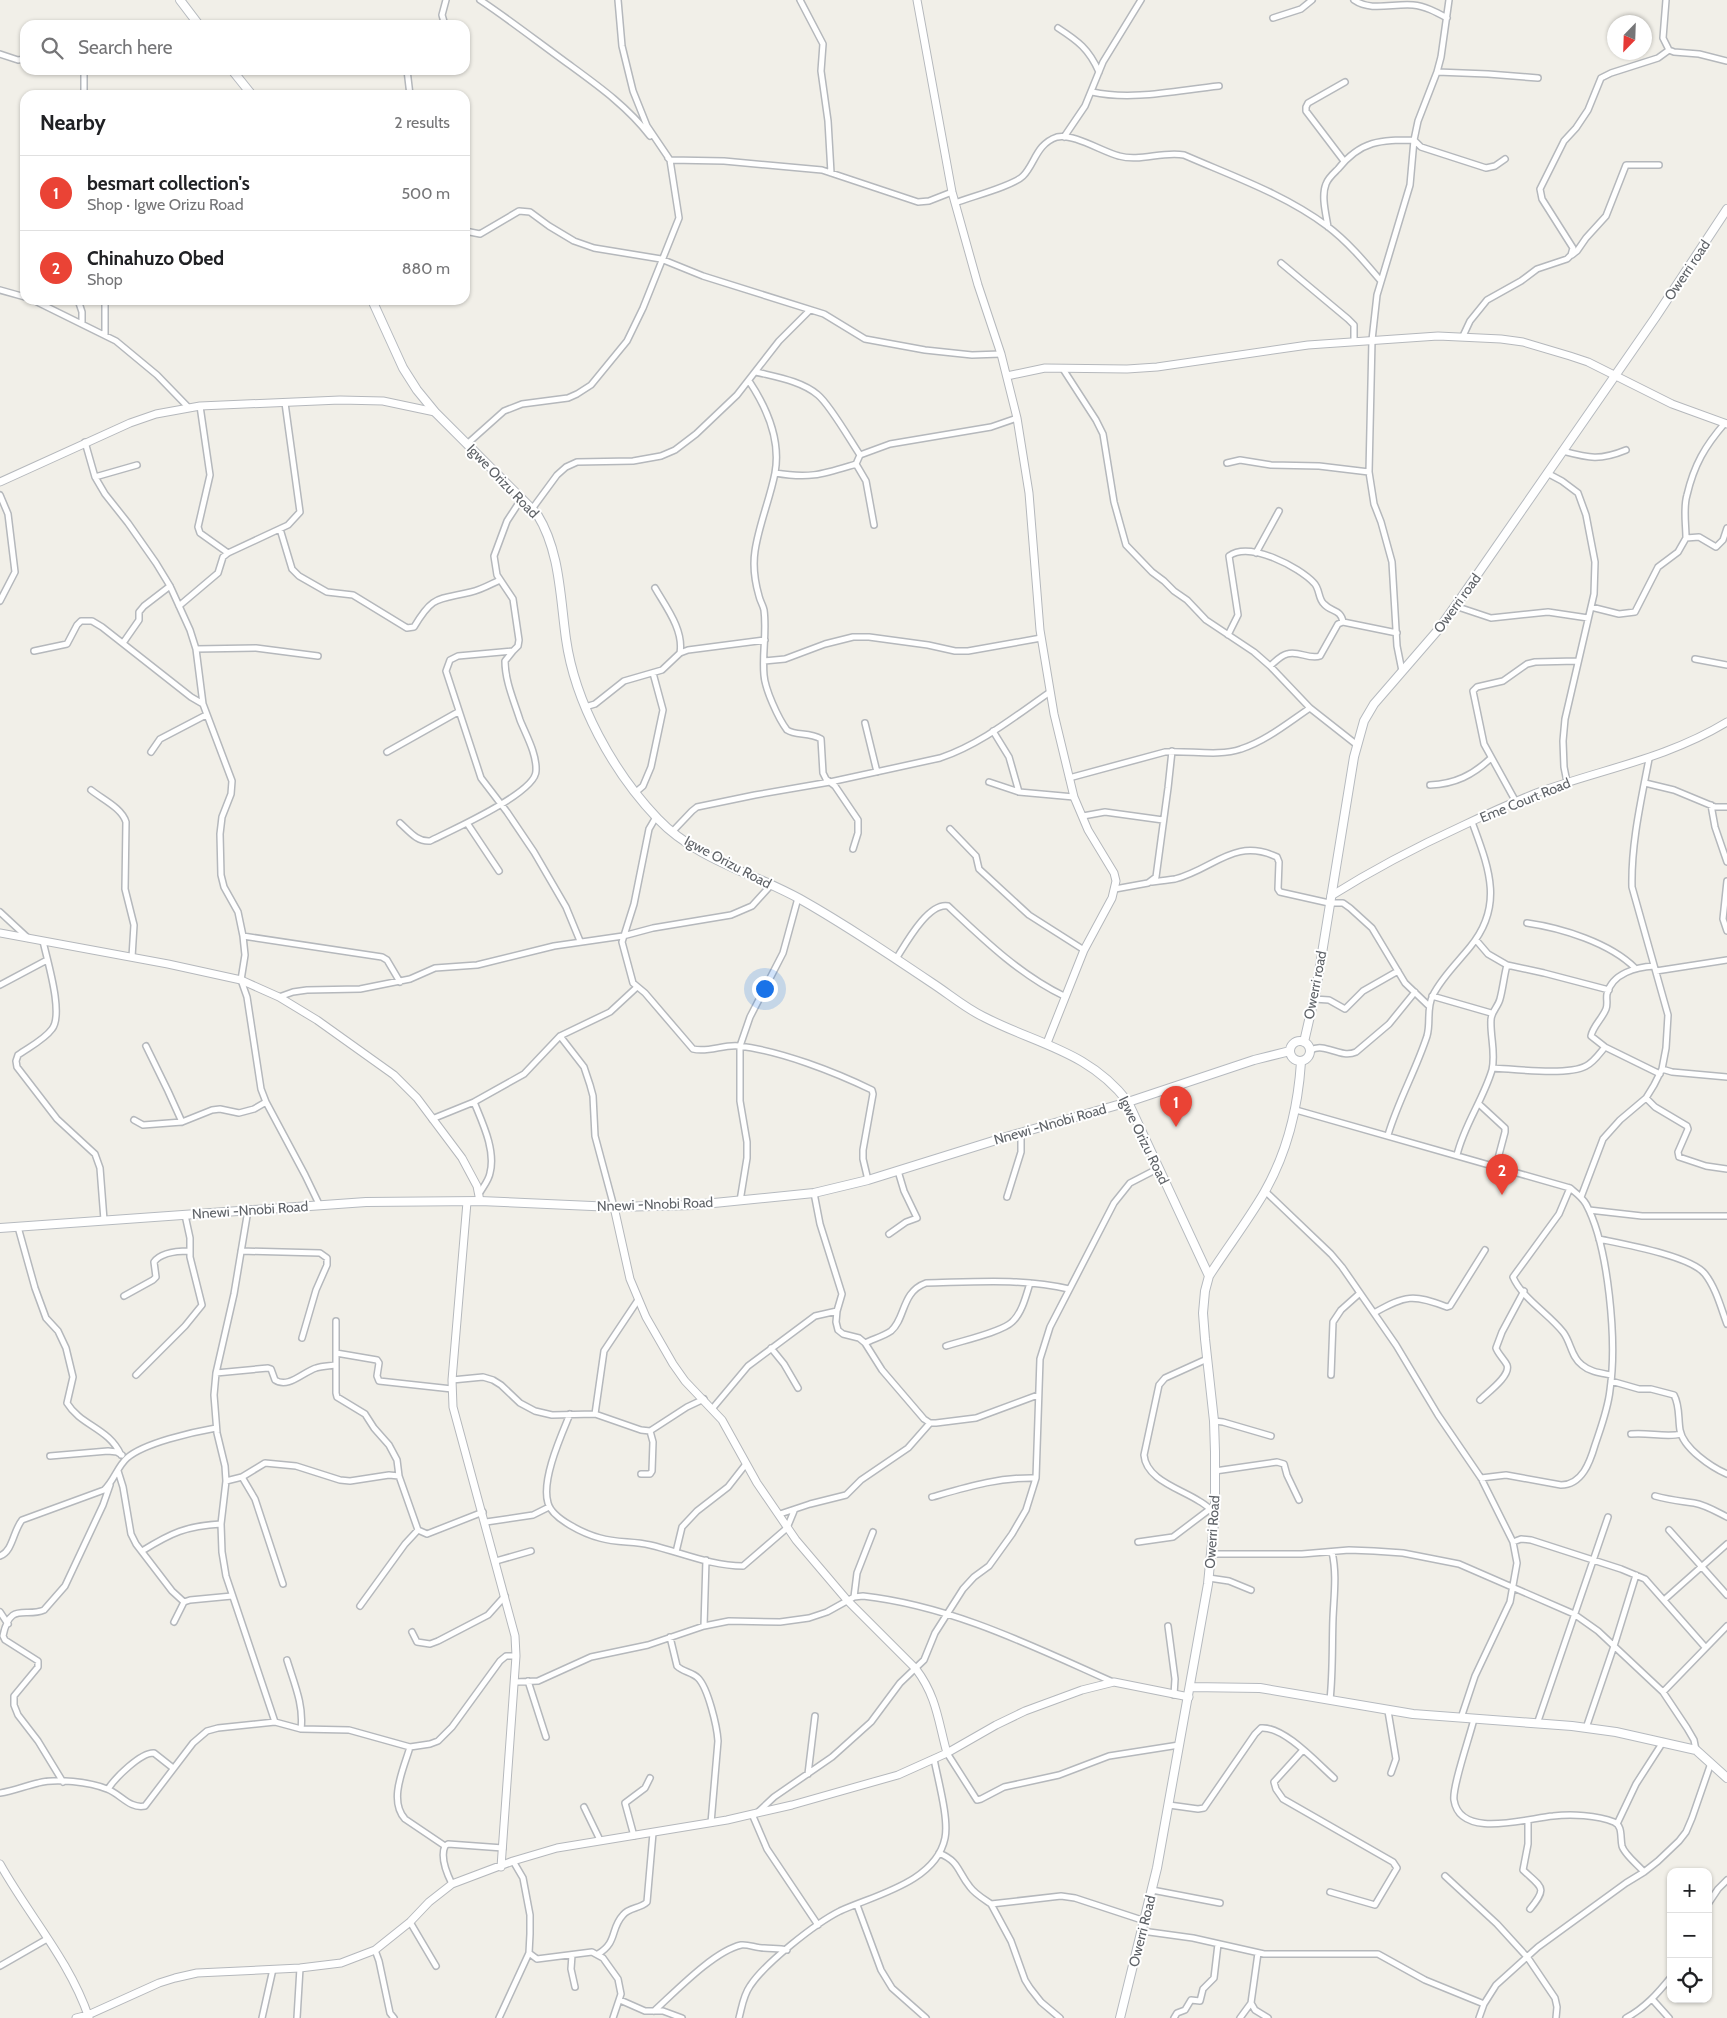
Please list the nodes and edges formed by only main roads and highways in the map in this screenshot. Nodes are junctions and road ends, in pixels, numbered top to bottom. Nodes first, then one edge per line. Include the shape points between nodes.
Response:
1 (180, 0) edge
2 (195, 20) edge
3 (236, 75) edge
4 (248, 90) edge
5 (1727, 209) edge
6 (1725, 218) edge
7 (374, 305) edge
8 (1304, 1042) junction
9 (1290, 1051) junction
10 (1301, 1062) junction
11 (1128, 1102) junction
12 (0, 1228) edge
13 (1209, 1276) junction
14 (1190, 1687) junction
15 (1727, 1778) edge
16 (1120, 2018) edge

1 - 2 main road
3 - 4 main road
5 - 6 main road, Owerri road
6 - 8 main road, Owerri road via 1438,630 1368,712 1357,745
7 - 11 main road, Igwe Orizu Road via 402,368 417,390 522,498 548,531 554,551 566,641 585,707 606,749 656,817 672,832 709,856 798,898 967,1008 1074,1056 1117,1088
8 - 9 main road via 1294,1043
8 - 10 main road via 1310,1050 1308,1058
9 - 10 main road via 1294,1060
9 - 11 main road, Nnewi -Nnobi Road
10 - 13 main road, Owerri Road via 1296,1110 1280,1159 1265,1192
11 - 12 main road, Nnewi -Nnobi Road via 868,1180 814,1193 740,1201 614,1207 480,1197 466,1202 319,1204
11 - 13 main road, Igwe Orizu Road
13 - 14 main road, Owerri Road via 1204,1301 1215,1471 1206,1604
14 - 15 main road via 1260,1688 1388,1711 1586,1728 1696,1750
14 - 16 main road, Owerri Road via 1152,1890

